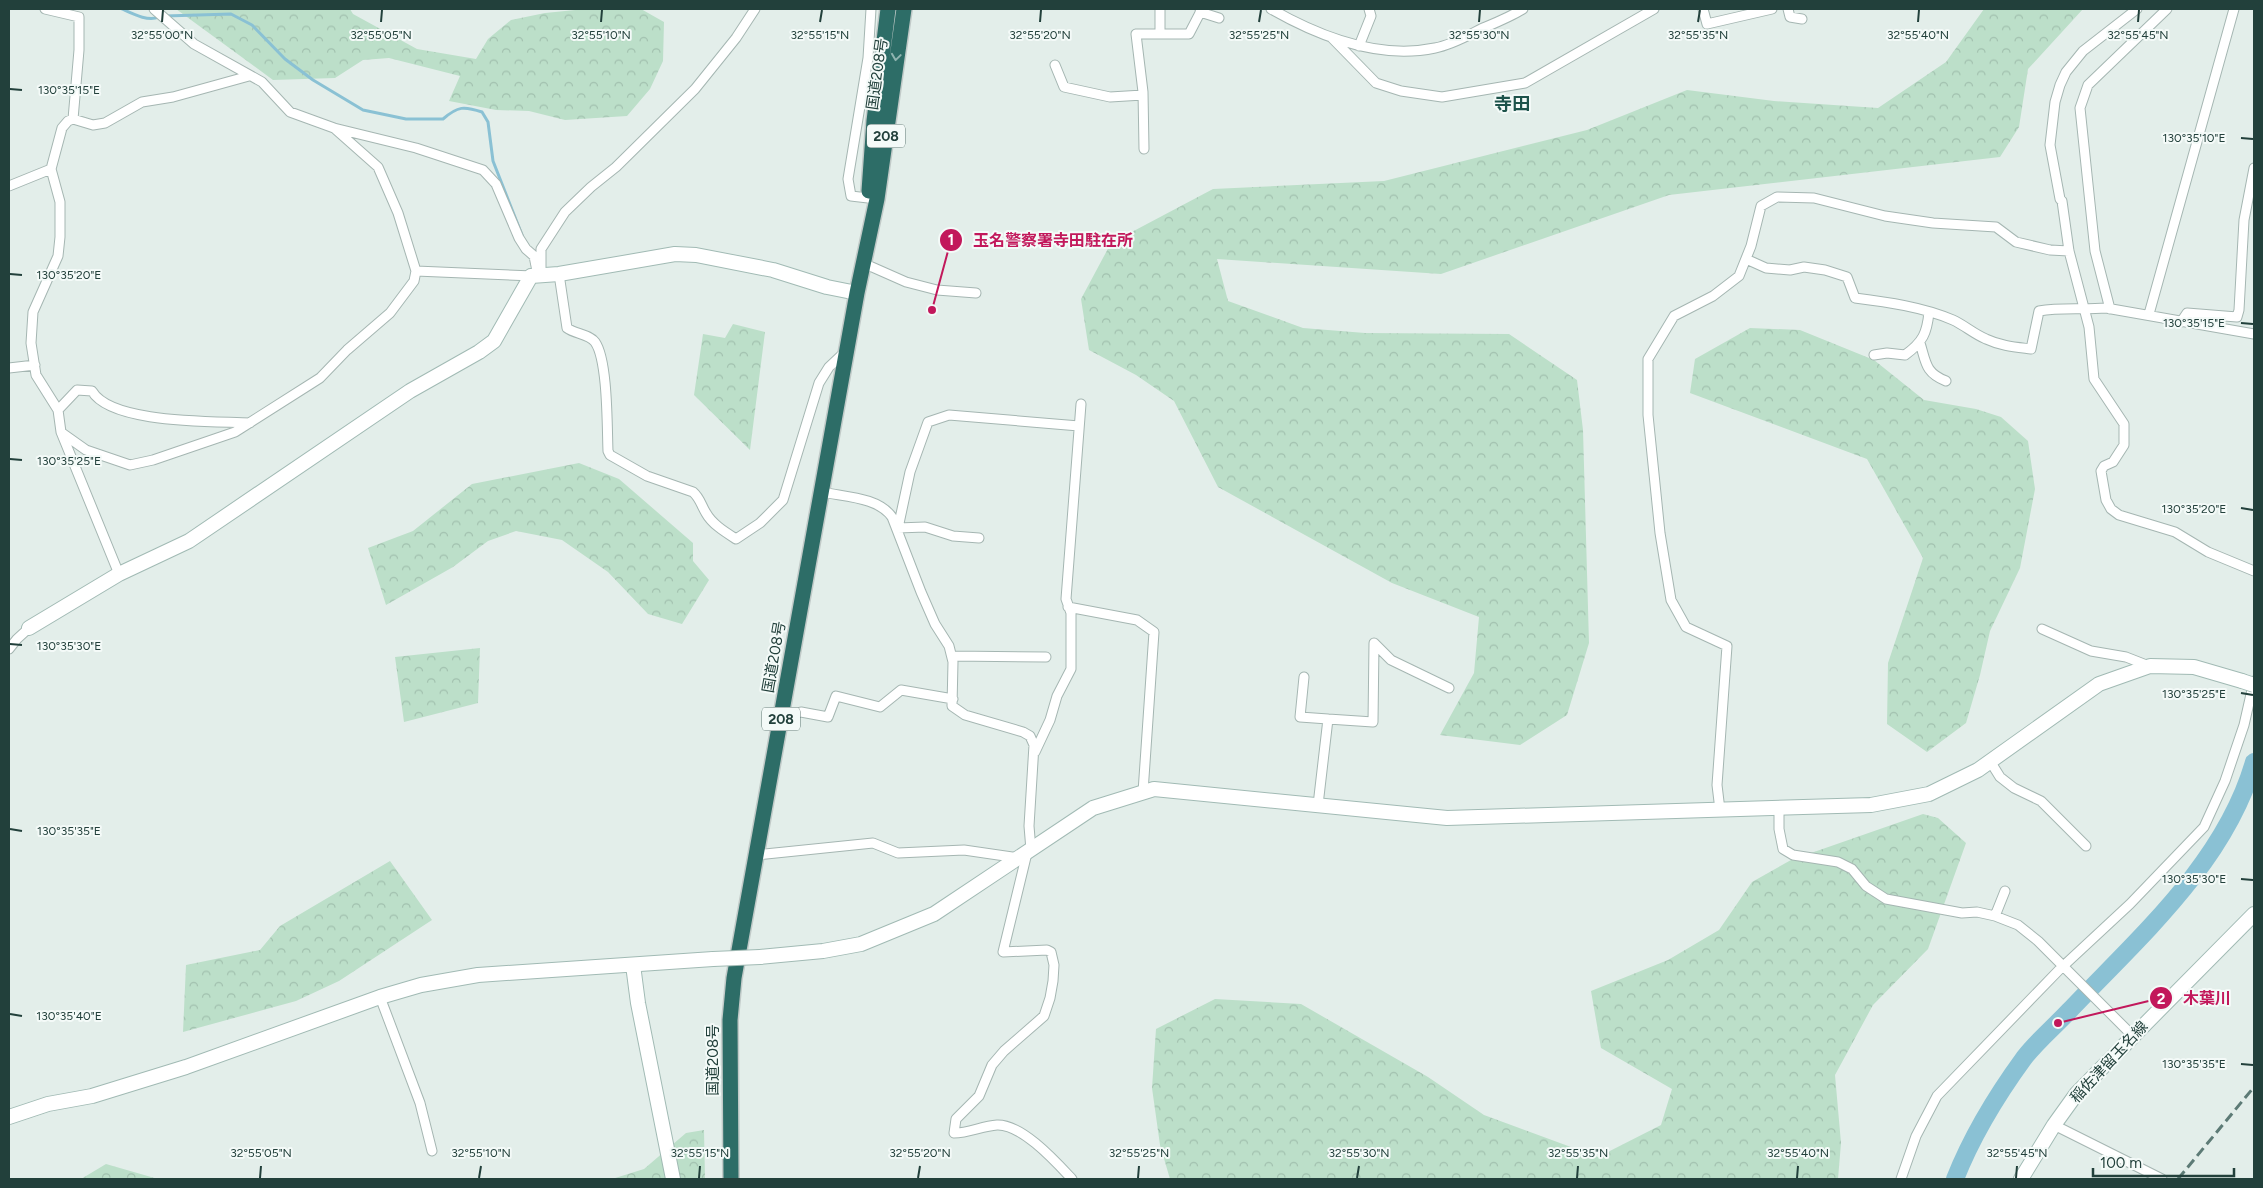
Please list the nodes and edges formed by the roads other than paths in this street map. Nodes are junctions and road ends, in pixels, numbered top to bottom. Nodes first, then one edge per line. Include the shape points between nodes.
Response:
1 (45, 9) edge
2 (154, 9) edge
3 (755, 9) edge
4 (904, 9) edge
5 (1160, 9) edge
6 (1271, 9) edge
7 (1369, 9) edge
8 (1523, 9) edge
9 (1654, 9) edge
10 (1704, 9) edge
11 (1772, 9) edge
12 (1788, 9) edge
13 (2137, 9) edge
14 (2167, 9) edge
15 (2234, 9) edge
16 (1201, 10) edge
17 (870, 12) edge
18 (887, 13) edge
19 (1219, 18) dead end
20 (1802, 18) dead end
21 (1160, 34) junction
22 (1332, 38) junction
23 (1359, 46) junction
24 (1054, 66) dead end
25 (249, 76) junction
26 (1143, 95) junction
27 (73, 119) junction
28 (334, 128) junction
29 (1144, 149) dead end
30 (2254, 168) edge
31 (51, 169) junction
32 (9, 186) edge
33 (868, 198) junction
34 (2069, 250) junction
35 (1746, 259) junction
36 (863, 263) junction
37 (416, 271) junction
38 (559, 274) junction
39 (537, 276) junction
40 (857, 293) junction
41 (976, 293) dead end
42 (2110, 309) junction
43 (2086, 310) junction
44 (1929, 312) junction
45 (2149, 314) junction
46 (2181, 322) junction
47 (2254, 334) edge
48 (1920, 343) junction
49 (847, 350) junction
50 (1874, 355) dead end
51 (35, 366) junction
52 (9, 368) edge
53 (1946, 381) dead end
54 (1081, 404) dead end
55 (58, 410) junction
56 (250, 423) junction
57 (1079, 426) junction
58 (61, 432) junction
59 (822, 492) junction
60 (898, 528) junction
61 (979, 538) dead end
62 (2254, 571) edge
63 (119, 574) junction
64 (1068, 607) junction
65 (2042, 629) dead end
66 (30, 633) joint
67 (9, 649) edge
68 (952, 656) junction
69 (1046, 657) dead end
70 (2150, 666) junction
71 (1304, 677) dead end
72 (2250, 681) edge
73 (1449, 688) dead end
74 (952, 699) junction
75 (781, 718) junction
76 (1328, 719) junction
77 (1034, 755) junction
78 (1990, 761) junction
79 (1143, 792) junction
80 (1318, 805) junction
81 (1779, 808) junction
82 (1720, 810) junction
83 (2086, 846) dead end
84 (1026, 853) junction
85 (756, 855) junction
86 (2005, 891) dead end
87 (2254, 914) edge
88 (1995, 916) junction
89 (633, 966) junction
90 (2063, 966) junction
91 (380, 997) junction
92 (2133, 1036) junction
93 (9, 1116) edge
94 (2054, 1125) junction
95 (432, 1151) dead end
96 (673, 1179) edge
97 (731, 1179) edge
98 (1072, 1179) edge
99 (1900, 1179) edge
100 (2021, 1179) edge
101 (2162, 1179) edge

1 - 27 street via 79,16 80,50
2 - 25 street via 194,44
3 - 39 street via 695,90 565,212 541,249
4 -> 36 highway, 国道208号 / 208 via 877,199
5 - 21 street
6 - 22 street
7 - 23 street via 1371,16
8 - 23 street via 1437,48 1411,51
9 - 22 street via 1525,83 1442,97 1401,91 1376,83
10 - 11 street via 1708,24
12 - 20 street via 1790,16
13 - 34 street via 2083,51 2066,72 2055,102 2050,145 2066,218
14 - 42 street via 2088,85 2080,108 2095,251
15 - 45 street
16 - 19 street
16 - 21 street via 1190,34
17 - 18 street
17 - 33 street via 868,58 848,179 851,196
18 - 33 highway, 国道208号 / 208
21 - 26 street via 1136,34
22 - 23 street
24 - 26 street via 1064,87 1110,97
25 - 27 street via 142,102 106,122 93,125
25 - 28 street via 262,82 290,112
26 - 29 street
27 - 31 street via 62,128
28 - 37 street via 378,167 398,213
28 - 39 street via 416,148 483,170 496,184 519,238 534,256
30 - 46 street via 2244,220 2237,316 2187,312
31 - 32 street
31 - 51 street via 60,202 60,237 58,256 34,312 31,343
33 - 36 highway, 国道208号 / 208
34 - 35 street via 2050,250 2016,242 1996,227 1933,223 1885,216 1814,198 1777,197 1761,206
34 - 43 street
35 - 44 street via 1766,268 1826,270 1848,277 1855,298
35 - 82 street via 1738,276 1713,296 1674,316 1648,359 1648,415 1660,533 1671,600 1686,627 1727,646 1717,785
36 - 40 highway, 国道208号 / 208
36 - 41 street via 906,282 937,290
37 - 39 street
37 - 56 street via 414,281 390,312 320,378
38 - 39 street
38 - 40 street via 675,254 696,255 773,270
38 - 49 street via 568,328 592,339 599,350 607,399 610,455 647,476 693,492 709,517 736,539 760,523 783,500 819,383 829,367
39 - 63 street via 531,276 494,341 479,352 410,390 189,541
40 - 49 highway, 国道208号 / 208
42 - 43 street
42 - 45 street
43 - 44 street via 2053,308 2039,311 2031,349 2003,346 1953,320
43 - 62 street via 2094,379 2124,424 2124,445 2113,462 2101,471 2106,500 2111,509 2119,515 2175,532 2208,552
44 - 48 street via 1927,329
45 - 46 street
46 - 47 street
48 - 50 street via 1906,355 1887,352
48 - 53 street via 1927,368 1934,376
49 - 59 highway, 国道208号 / 208
51 - 52 street
51 - 55 street via 36,375
54 - 57 street
55 - 56 street via 77,390 92,392 97,400 143,417
55 - 58 street
56 - 58 street via 235,432 130,465 86,450
57 - 60 street via 949,415 928,422 910,472
57 - 64 street
58 - 63 street
59 - 60 street via 881,506
59 - 75 highway, 国道208号 / 208
60 - 61 street via 925,527 953,536
60 - 68 street via 921,592
63 - 66 street
64 - 77 street via 1071,669
64 - 79 street via 1137,620 1154,632
65 - 70 street via 2091,651 2126,657
66 - 67 street via 17,639
68 - 69 street
68 - 74 street
70 - 72 street via 2194,667
70 - 78 street via 2099,684
71 - 76 street via 1300,717
72 - 90 street via 2241,734 2204,827 2130,904
73 - 76 street via 1391,660 1374,642 1373,722
74 - 75 street via 901,690 880,707 836,696 828,717 801,712
74 - 77 street via 952,706 958,712 1030,736
75 - 85 highway, 国道208号 / 208
76 - 80 street
77 - 84 street
78 - 81 street via 1929,794 1871,805
78 - 83 street via 2000,777 2014,788 2042,801
79 - 80 street via 1154,789
79 - 84 street via 1093,808
80 - 82 street via 1448,818
81 - 82 street
81 - 88 street via 1779,829 1784,848 1793,855 1838,862 1852,869 1866,886 1886,899
84 - 85 street via 964,850 898,853 873,843
84 - 89 street, bridge via 934,914 861,944 824,951
84 - 98 street via 1003,952 1051,952 1054,964 1050,998 1044,1016 992,1065 979,1096 956,1119 953,1128 954,1133 997,1125 1012,1128 1049,1156
85 - 97 highway, 国道208号 / 208 via 734,978 730,1020
86 - 88 street
87 - 92 street, 稲佐津留玉名線
88 - 90 street via 2018,925
89 - 91 street via 478,975 422,984
89 - 96 street
90 - 92 street
90 - 99 street via 1938,1096 1916,1136
91 - 93 street via 186,1067 92,1096 48,1104
91 - 95 street via 420,1103
92 - 94 street, 稲佐津留玉名線 via 2077,1093
94 - 100 street, 稲佐津留玉名線
94 - 101 street

